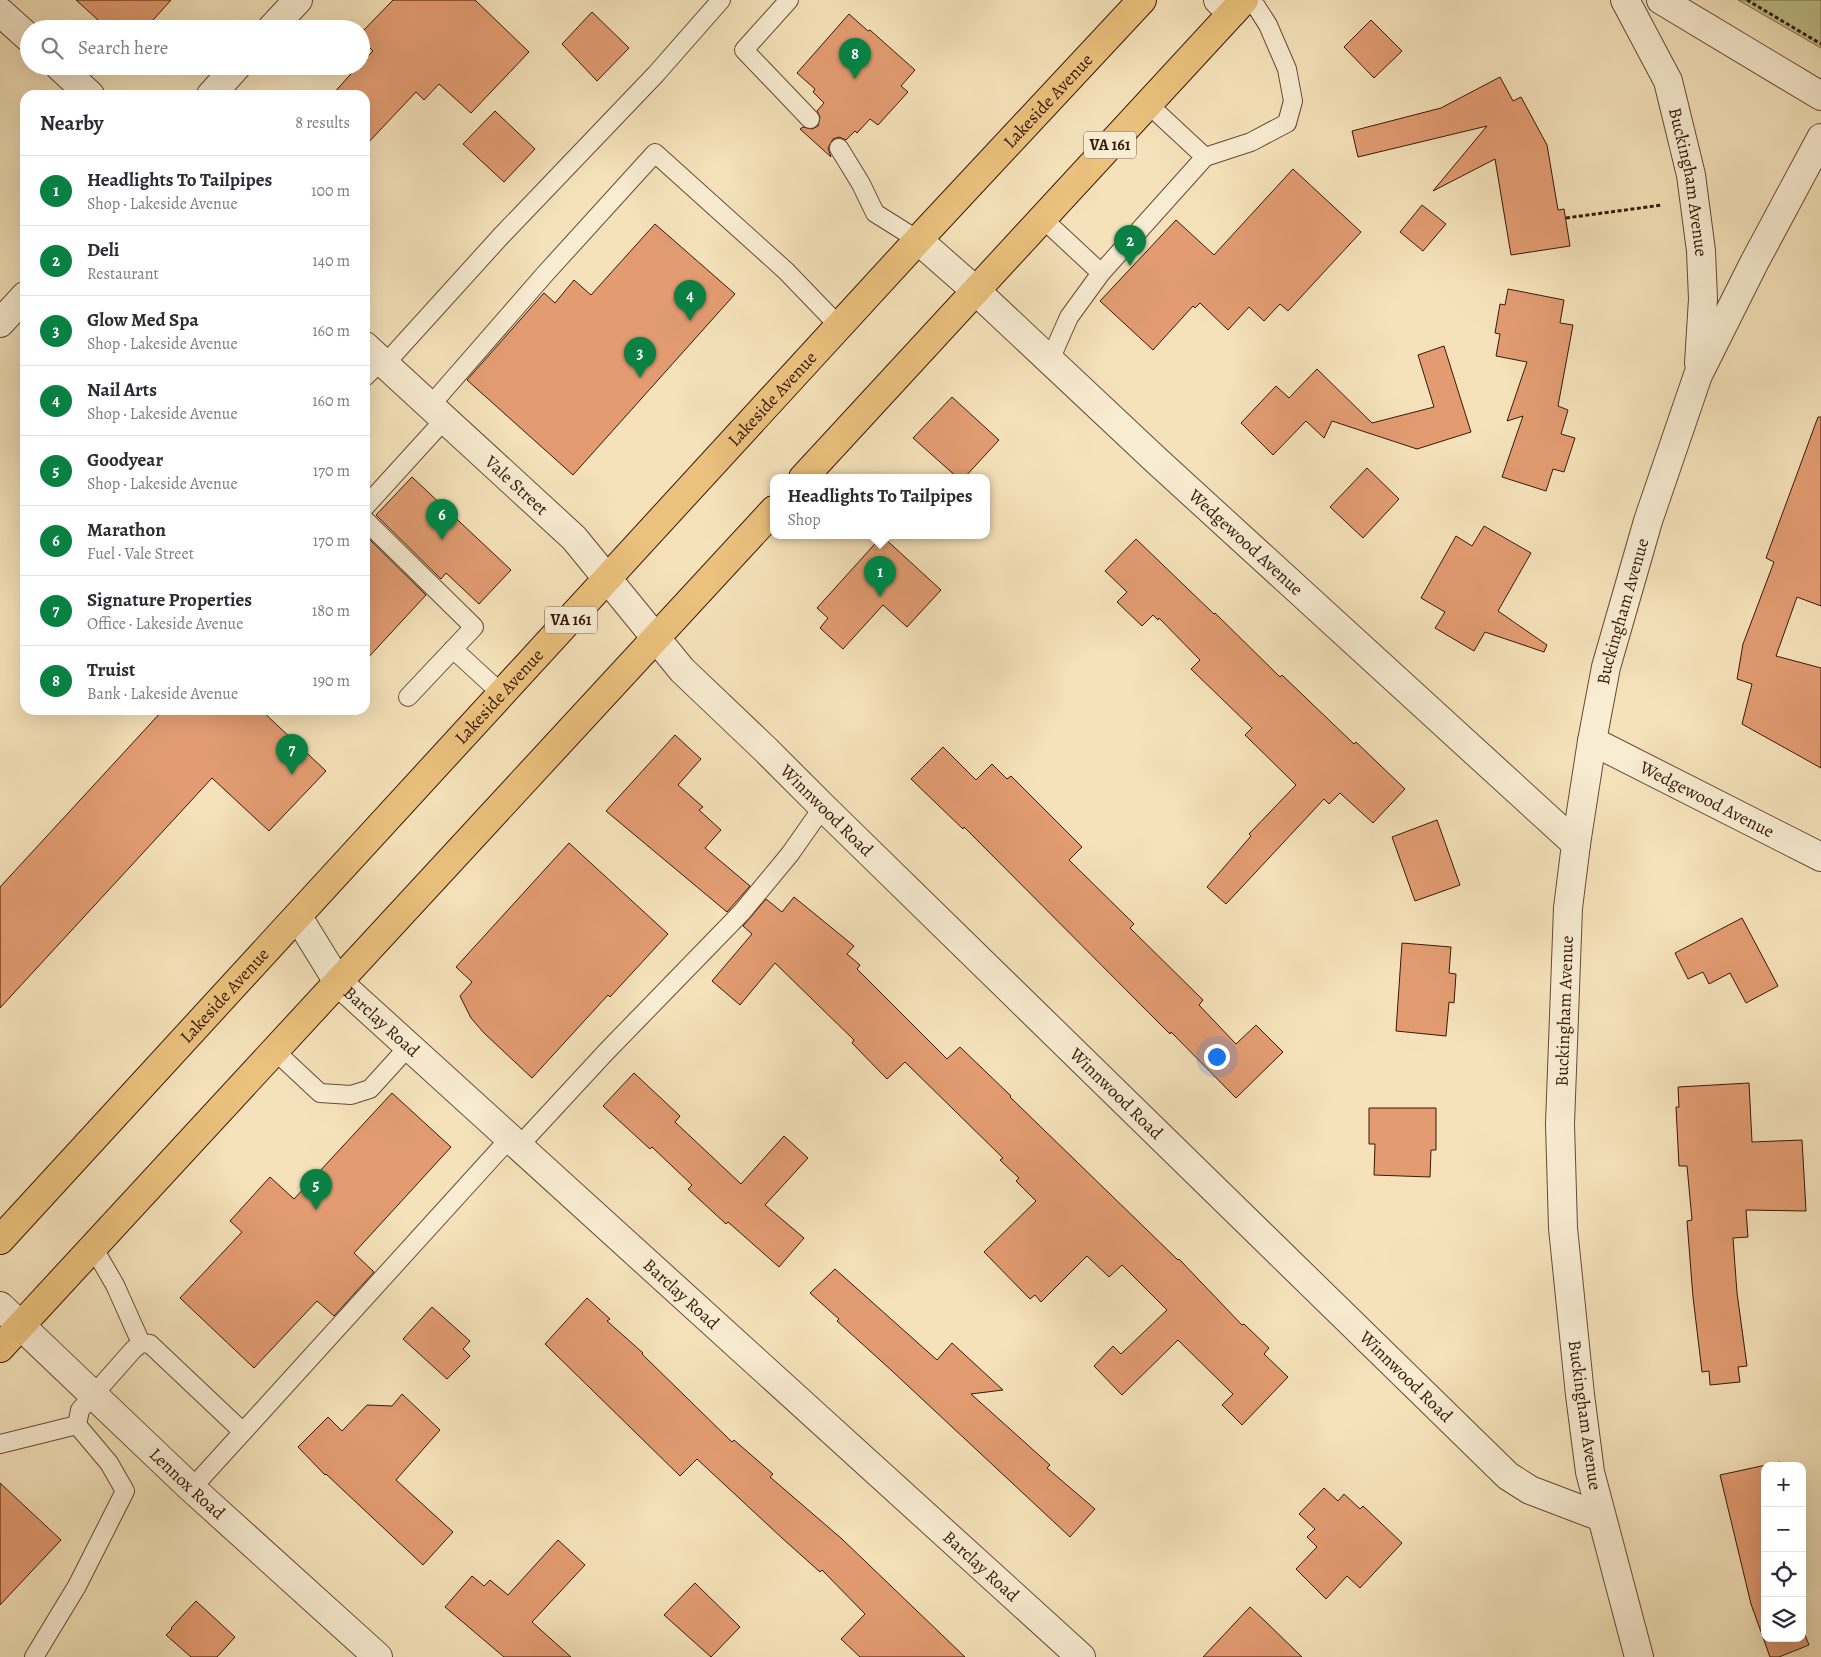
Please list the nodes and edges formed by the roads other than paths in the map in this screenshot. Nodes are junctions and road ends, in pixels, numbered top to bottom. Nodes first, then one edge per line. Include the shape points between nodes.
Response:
1 (298, 0) edge
2 (721, 0) edge
3 (789, 0) edge
4 (1142, 0) edge
5 (1626, 0) edge
6 (1661, 0) edge
7 (1236, 3) edge
8 (0, 12) edge
9 (279, 20) edge
10 (20, 30) edge
11 (69, 75) edge
12 (229, 75) edge
13 (85, 90) edge
14 (215, 90) edge
15 (1821, 96) edge
16 (1148, 104) junction
17 (810, 119) dead end
18 (1821, 138) edge
19 (838, 148) dead end
20 (1205, 157) junction
21 (1043, 219) junction
22 (918, 240) junction
23 (1100, 273) junction
24 (976, 291) junction
25 (20, 301) edge
26 (0, 322) edge
27 (839, 326) junction
28 (1050, 360) junction
29 (374, 362) edge
30 (1698, 375) junction
31 (437, 412) junction
32 (807, 474) edge
33 (370, 500) edge
34 (770, 514) edge
35 (370, 525) edge
36 (609, 578) junction
37 (657, 637) junction
38 (453, 649) junction
39 (502, 694) junction
40 (408, 698) dead end
41 (1592, 741) junction
42 (823, 807) junction
43 (1576, 844) junction
44 (1821, 857) edge
45 (298, 917) junction
46 (338, 982) junction
47 (409, 1046) junction
48 (275, 1051) junction
49 (515, 1142) junction
50 (0, 1240) edge
51 (93, 1247) junction
52 (0, 1306) edge
53 (21, 1326) junction
54 (141, 1343) junction
55 (0, 1348) edge
56 (94, 1394) junction
57 (77, 1425) junction
58 (243, 1432) junction
59 (0, 1444) edge
60 (192, 1488) junction
61 (1601, 1517) junction
62 (34, 1657) edge
63 (378, 1657) edge
64 (1081, 1657) edge
65 (1639, 1657) edge

1 - 9 street
2 - 29 lane via 656,74
3 - 17 lane via 744,50
4 - 22 main road, Lakeside Avenue / VA 161
5 - 30 street, Buckingham Avenue via 1668,81 1691,175 1701,251
6 - 15 street
7 - 16 main road, VA 161
7 - 20 lane via 1268,24 1286,69 1294,101 1287,123 1251,142
8 - 10 street
11 - 13 street
12 - 14 street
16 - 20 lane
16 - 21 main road, VA 161
18 - 30 street, Buckingham Avenue
19 - 22 lane via 862,184 876,213
20 - 23 lane
21 - 23 lane
21 - 24 main road, VA 161
22 - 24 street, Wedgewood Avenue
22 - 27 main road, Lakeside Avenue / VA 161
23 - 28 lane via 1069,317
24 - 28 street, Wedgewood Avenue
24 - 32 main road, VA 161
25 - 26 street
27 - 31 lane via 786,271 655,153 545,274
27 - 36 main road, Lakeside Avenue / VA 161
28 - 43 street, Wedgewood Avenue
29 - 31 street, Vale Street
30 - 41 street, Buckingham Avenue via 1648,521 1606,667
31 - 33 lane
31 - 36 street, Vale Street via 574,538
34 - 37 main road
35 - 38 lane via 474,627
36 - 37 street, Vale Street
36 - 39 main road, Lakeside Avenue / VA 161
37 - 42 street, Winnwood Road via 682,670
37 - 46 main road
38 - 39 lane
38 - 40 lane
39 - 45 main road, Lakeside Avenue / VA 161
41 - 43 street, Buckingham Avenue
41 - 44 street, Wedgewood Avenue
42 - 49 lane via 790,854 742,912
42 - 61 street, Winnwood Road via 1508,1476 1530,1490
43 - 61 street, Buckingham Avenue via 1568,908 1560,1124 1563,1228 1590,1472
45 - 46 street, Barclay Road
45 - 50 main road, Lakeside Avenue / VA 161
46 - 47 street, Barclay Road
46 - 48 main road
47 - 48 lane via 370,1089 352,1095 320,1093
47 - 49 street, Barclay Road
48 - 51 main road
49 - 58 lane
49 - 64 street, Barclay Road
51 - 53 main road
51 - 54 lane via 115,1285
52 - 53 street, Lennox Road
53 - 55 main road
53 - 56 street, Lennox Road
54 - 56 lane
54 - 58 lane via 150,1344
56 - 57 lane via 80,1410
56 - 60 street, Lennox Road
57 - 59 lane
57 - 62 lane via 109,1463 125,1491 77,1586
58 - 60 lane
60 - 63 street, Lennox Road
61 - 65 street, Buckingham Avenue

